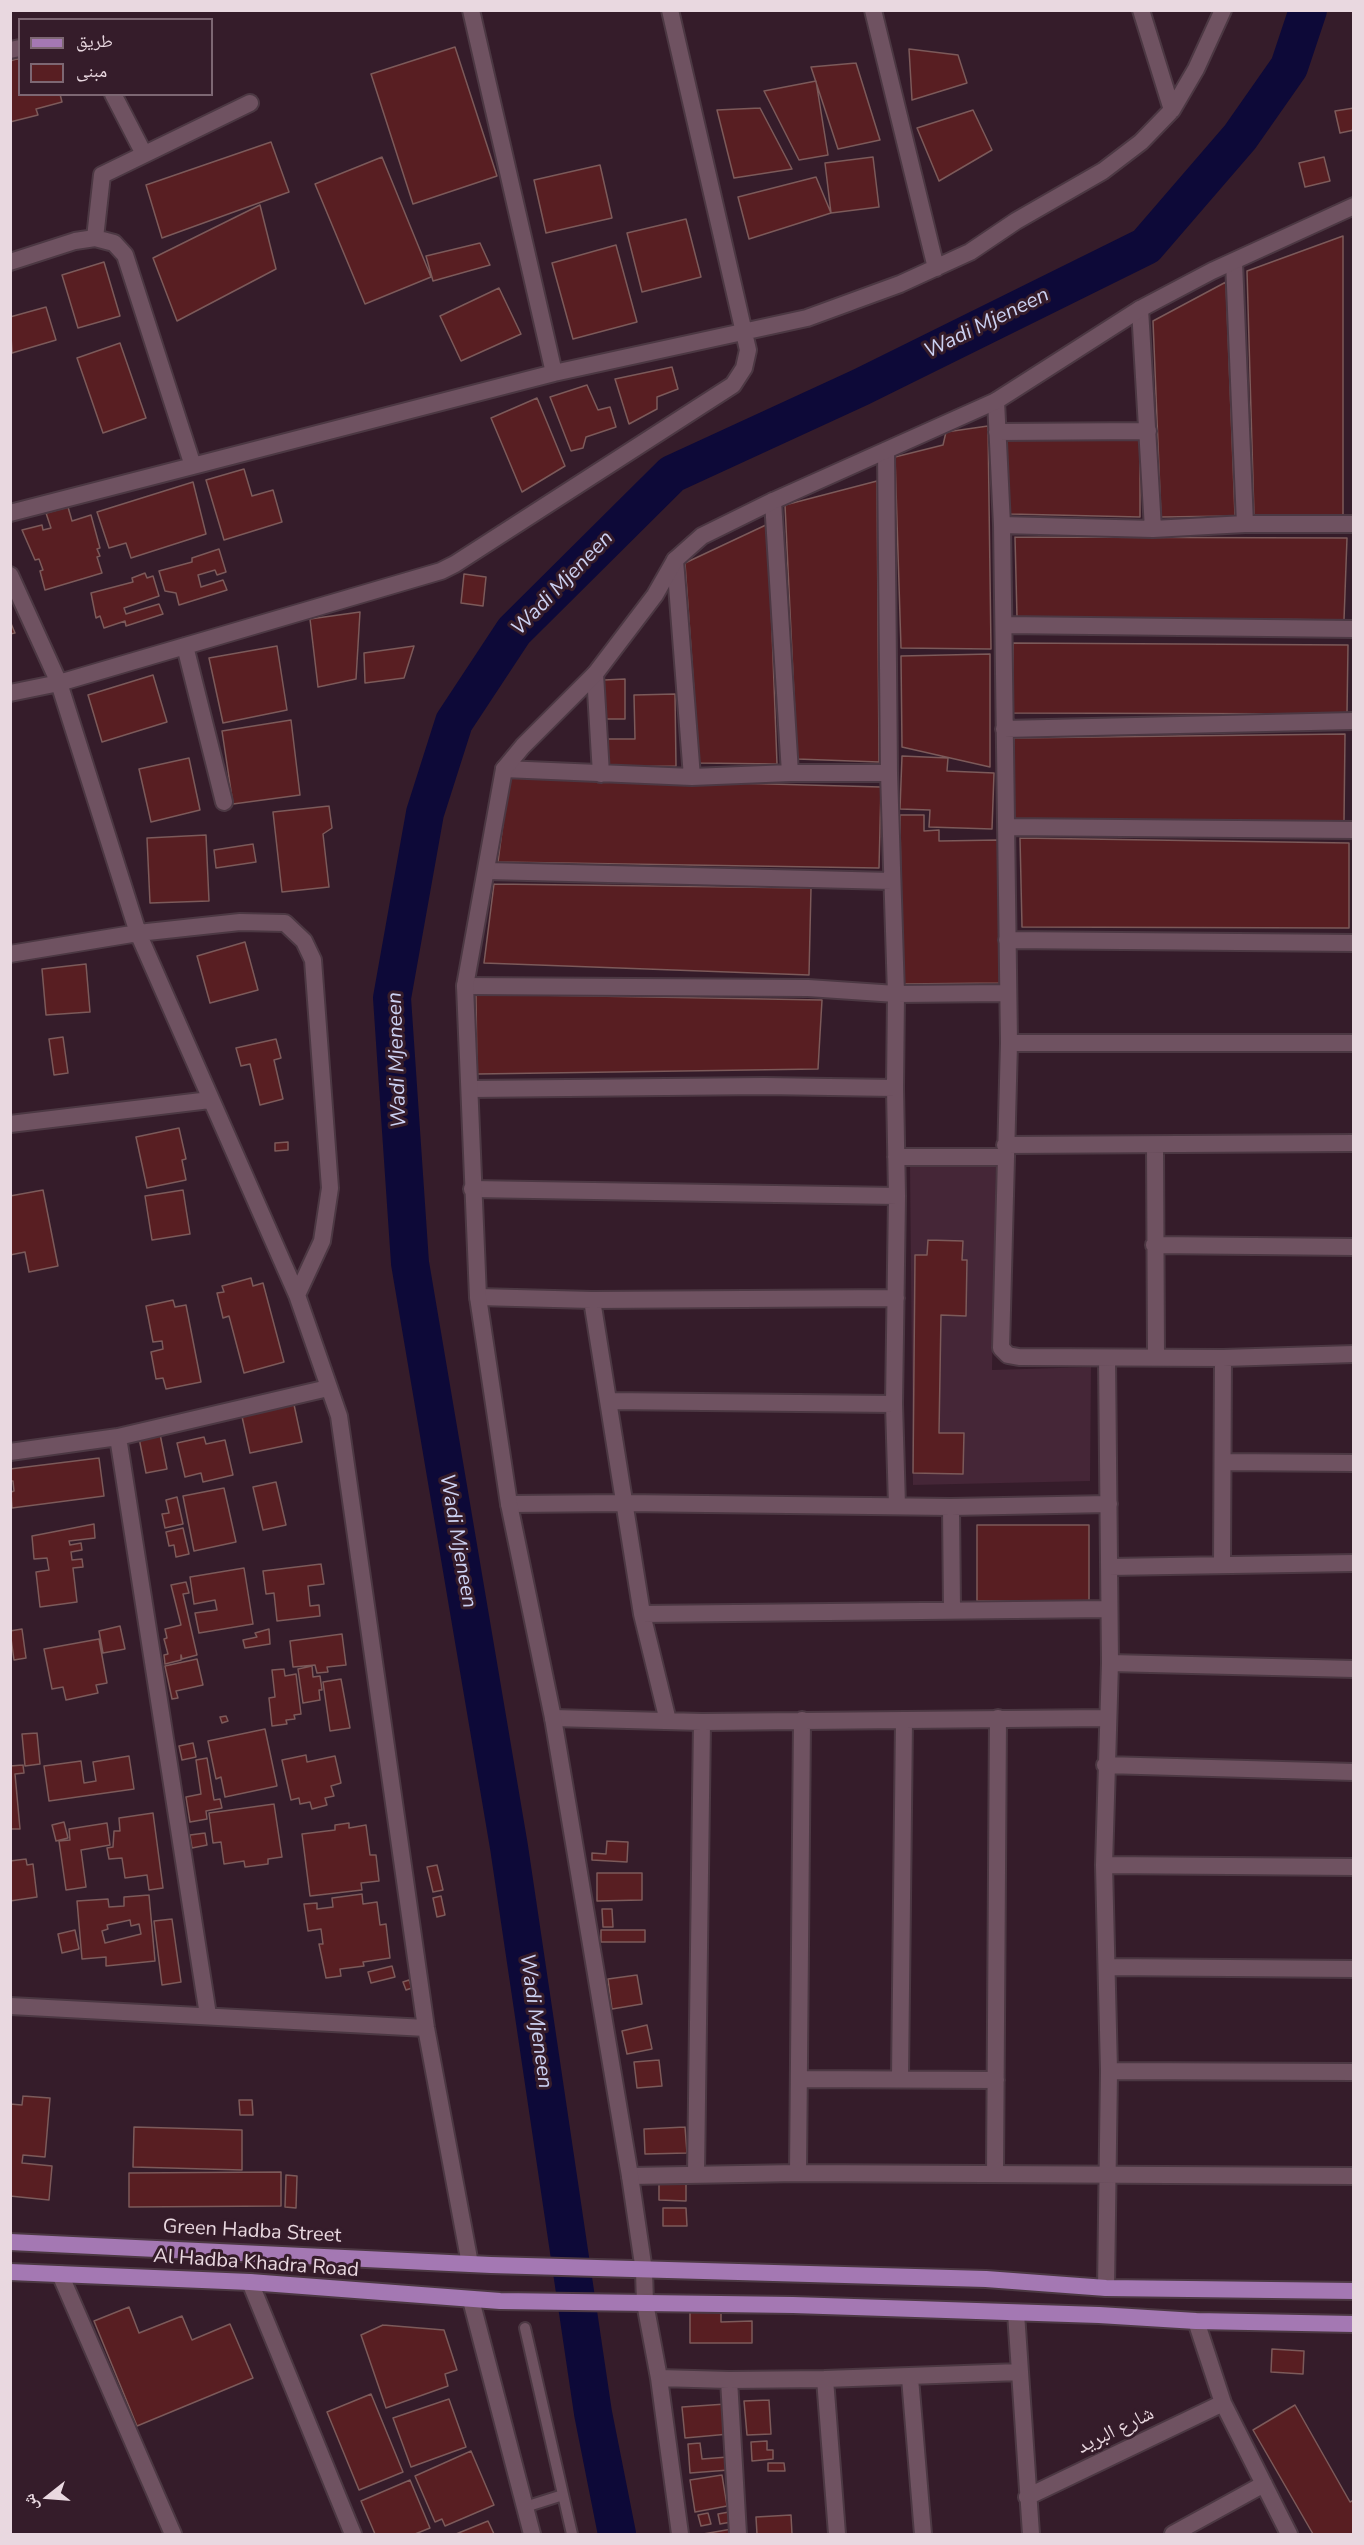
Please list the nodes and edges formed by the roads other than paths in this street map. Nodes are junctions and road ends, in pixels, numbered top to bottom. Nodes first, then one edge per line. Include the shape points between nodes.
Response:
1 (471, 10) edge
2 (670, 10) edge
3 (873, 10) edge
4 (1141, 10) edge
5 (1223, 10) edge
6 (114, 96) edge
7 (250, 103) dead end
8 (1172, 110) junction
9 (144, 154) junction
10 (1353, 206) edge
11 (95, 238) junction
12 (10, 262) edge
13 (1234, 262) junction
14 (936, 268) junction
15 (1140, 309) junction
16 (744, 331) junction
17 (554, 373) junction
18 (996, 401) junction
19 (1148, 431) junction
20 (997, 432) junction
21 (886, 451) junction
22 (194, 466) junction
23 (773, 501) junction
24 (10, 513) edge
25 (1245, 524) junction
26 (1353, 524) edge
27 (1002, 525) junction
28 (1153, 529) junction
29 (675, 560) junction
30 (10, 575) edge
31 (1004, 625) junction
32 (1353, 629) edge
33 (185, 646) junction
34 (595, 674) junction
35 (58, 683) junction
36 (10, 693) edge
37 (1353, 722) edge
38 (1004, 729) junction
39 (504, 769) junction
40 (790, 773) junction
41 (890, 773) junction
42 (601, 774) junction
43 (692, 777) junction
44 (224, 802) dead end
45 (1006, 827) junction
46 (1353, 830) edge
47 (487, 872) junction
48 (892, 881) junction
49 (138, 933) junction
50 (1007, 940) junction
51 (1353, 943) edge
52 (10, 954) edge
53 (465, 986) junction
54 (1008, 993) junction
55 (896, 994) junction
56 (1353, 1042) edge
57 (1009, 1043) junction
58 (895, 1088) junction
59 (470, 1089) junction
60 (210, 1100) junction
61 (10, 1124) edge
62 (1353, 1143) edge
63 (1155, 1145) junction
64 (1005, 1151) junction
65 (896, 1157) junction
66 (472, 1189) junction
67 (897, 1196) junction
68 (1154, 1245) junction
69 (1353, 1247) edge
70 (297, 1295) junction
71 (478, 1297) junction
72 (896, 1298) junction
73 (592, 1300) junction
74 (1353, 1354) edge
75 (1156, 1357) junction
76 (1107, 1358) junction
77 (1223, 1358) junction
78 (328, 1388) junction
79 (608, 1401) junction
80 (894, 1404) junction
81 (118, 1437) junction
82 (10, 1452) edge
83 (1223, 1462) junction
84 (1353, 1463) edge
85 (625, 1503) junction
86 (509, 1504) junction
87 (1109, 1504) junction
88 (897, 1506) junction
89 (951, 1507) junction
90 (1353, 1563) edge
91 (1222, 1564) junction
92 (1108, 1567) junction
93 (952, 1610) junction
94 (1109, 1610) junction
95 (642, 1614) junction
96 (1110, 1663) junction
97 (1353, 1669) edge
98 (553, 1718) junction
99 (998, 1718) junction
100 (1107, 1718) junction
101 (802, 1720) junction
102 (904, 1720) junction
103 (668, 1721) junction
104 (702, 1722) junction
105 (1106, 1766) junction
106 (1353, 1772) edge
107 (1104, 1865) junction
108 (1353, 1867) edge
109 (1107, 1967) junction
110 (1353, 1969) edge
111 (10, 2006) edge
112 (208, 2015) junction
113 (426, 2028) junction
114 (1109, 2071) junction
115 (1353, 2072) edge
116 (900, 2078) junction
117 (799, 2079) junction
118 (996, 2080) junction
119 (798, 2173) junction
120 (1107, 2173) junction
121 (696, 2174) junction
122 (995, 2174) junction
123 (630, 2176) junction
124 (1353, 2176) edge
125 (10, 2242) edge
126 (189, 2250) junction
127 (470, 2264) junction
128 (638, 2270) junction
129 (10, 2272) edge
130 (60, 2274) junction
131 (186, 2279) junction
132 (250, 2282) junction
133 (1106, 2288) junction
134 (1353, 2291) edge
135 (471, 2300) junction
136 (639, 2303) junction
137 (1016, 2313) junction
138 (1196, 2321) junction
139 (1353, 2324) edge
140 (525, 2328) dead end
141 (1020, 2372) junction
142 (659, 2378) junction
143 (910, 2378) junction
144 (825, 2379) junction
145 (729, 2380) junction
146 (1223, 2403) junction
147 (1264, 2484) junction
148 (563, 2495) junction
149 (1027, 2497) junction
150 (525, 2507) junction
151 (173, 2535) edge
152 (353, 2535) edge
153 (532, 2535) edge
154 (572, 2535) edge
155 (680, 2535) edge
156 (738, 2535) edge
157 (837, 2535) edge
158 (923, 2535) edge
159 (1031, 2535) edge
160 (1173, 2535) edge
161 (1289, 2535) edge

1 - 17 street
2 - 16 street
3 - 14 street
4 - 8 street
5 - 8 street
6 - 9 street
7 - 9 street
8 - 14 street via 1141,142 1103,171 970,252
9 - 11 street via 102,175
10 - 13 street
11 - 12 street
11 - 22 street via 114,243 125,255
13 - 15 street
13 - 25 street
14 - 16 street via 807,318
15 - 18 street
15 - 19 street
16 - 17 street
16 - 33 street via 748,350 744,368 733,385 455,564
17 - 22 street
18 - 20 street
18 - 21 street
19 - 20 street
19 - 28 street
20 - 27 street
21 - 23 street
21 - 41 street
22 - 24 street
23 - 29 street via 702,536
23 - 40 street
25 - 26 street
25 - 28 street
27 - 28 street
27 - 31 street
29 - 34 street via 655,594
29 - 43 street
30 - 35 street
31 - 32 street
31 - 38 street
33 - 35 street
33 - 44 street
34 - 39 street
34 - 42 street
35 - 36 street
35 - 49 street
37 - 38 street
38 - 45 street
39 - 42 street
39 - 47 street
40 - 41 street
40 - 43 street
41 - 48 street
42 - 43 street
45 - 46 street
45 - 50 street
47 - 48 street
47 - 53 street
48 - 55 street
49 - 52 street
49 - 60 street
49 - 70 street via 240,922 285,923 304,941 314,960 330,1188 322,1241
50 - 51 street
50 - 54 street
53 - 55 street via 808,988
53 - 59 street
54 - 55 street
54 - 57 street
55 - 58 street
56 - 57 street
57 - 64 street
58 - 59 street
58 - 65 street
59 - 66 street
60 - 61 street
60 - 70 street
62 - 63 street
63 - 64 street
63 - 68 street
64 - 65 street
64 - 76 street via 1001,1348 1008,1355 1019,1357
65 - 67 street
66 - 67 street
66 - 71 street
67 - 72 street
68 - 69 street
68 - 75 street
70 - 78 street
71 - 73 street
71 - 86 street
72 - 73 street
72 - 80 street
73 - 79 street
74 - 77 street
75 - 76 street
75 - 77 street
76 - 87 street
77 - 83 street
78 - 81 street
78 - 113 street via 339,1416
79 - 80 street
79 - 85 street
80 - 88 street
81 - 82 street
81 - 112 street
83 - 84 street
83 - 91 street
85 - 86 street
85 - 88 street
85 - 95 street
86 - 98 street
87 - 89 street
87 - 92 street
88 - 89 street
89 - 93 street
90 - 91 street
91 - 92 street
92 - 94 street
93 - 94 street
93 - 95 street
94 - 96 street
95 - 103 street
96 - 97 street
96 - 100 street
98 - 103 street
98 - 123 street
99 - 100 street
99 - 102 street
99 - 118 street
100 - 105 street
101 - 102 street
101 - 104 street
101 - 117 street
102 - 116 street
103 - 104 street
104 - 121 street
105 - 106 street
105 - 107 street
107 - 108 street
107 - 109 street
109 - 110 street
109 - 114 street
111 - 112 street
112 - 113 street
113 - 127 street
114 - 115 street
114 - 120 street
116 - 117 street
116 - 118 street
117 - 119 street
118 - 122 street
119 - 121 street
119 - 122 street
120 - 122 street
120 - 124 street
120 - 133 street
121 - 123 street
123 - 128 street
125 - 126 main road, Green Hadba Street
126 - 127 main road, Green Hadba Street
126 - 131 main road
127 - 128 main road, Green Hadba Street
128 - 133 main road, Green Hadba Street via 986,2279
128 - 136 street
129 - 130 main road, Al Hadba Khadra Road
130 - 131 main road, Al Hadba Khadra Road
130 - 151 street
131 - 132 main road, Al Hadba Khadra Road
132 - 135 main road, Al Hadba Khadra Road
132 - 152 street
133 - 134 main road, Green Hadba Street
135 - 136 main road, Al Hadba Khadra Road
135 - 150 street
136 - 137 main road, Al Hadba Khadra Road
136 - 142 street
137 - 138 main road, Al Hadba Khadra Road
137 - 141 street
138 - 139 main road, Al Hadba Khadra Road
138 - 146 street
140 - 148 lane
141 - 143 street
141 - 149 street
142 - 145 street
142 - 155 street
143 - 144 street
143 - 158 street
144 - 145 street
144 - 157 street
145 - 156 street
146 - 147 street
146 - 149 street, شارع البريد
147 - 160 street
147 - 161 street
148 - 150 lane
148 - 154 lane
149 - 159 street
150 - 153 street

